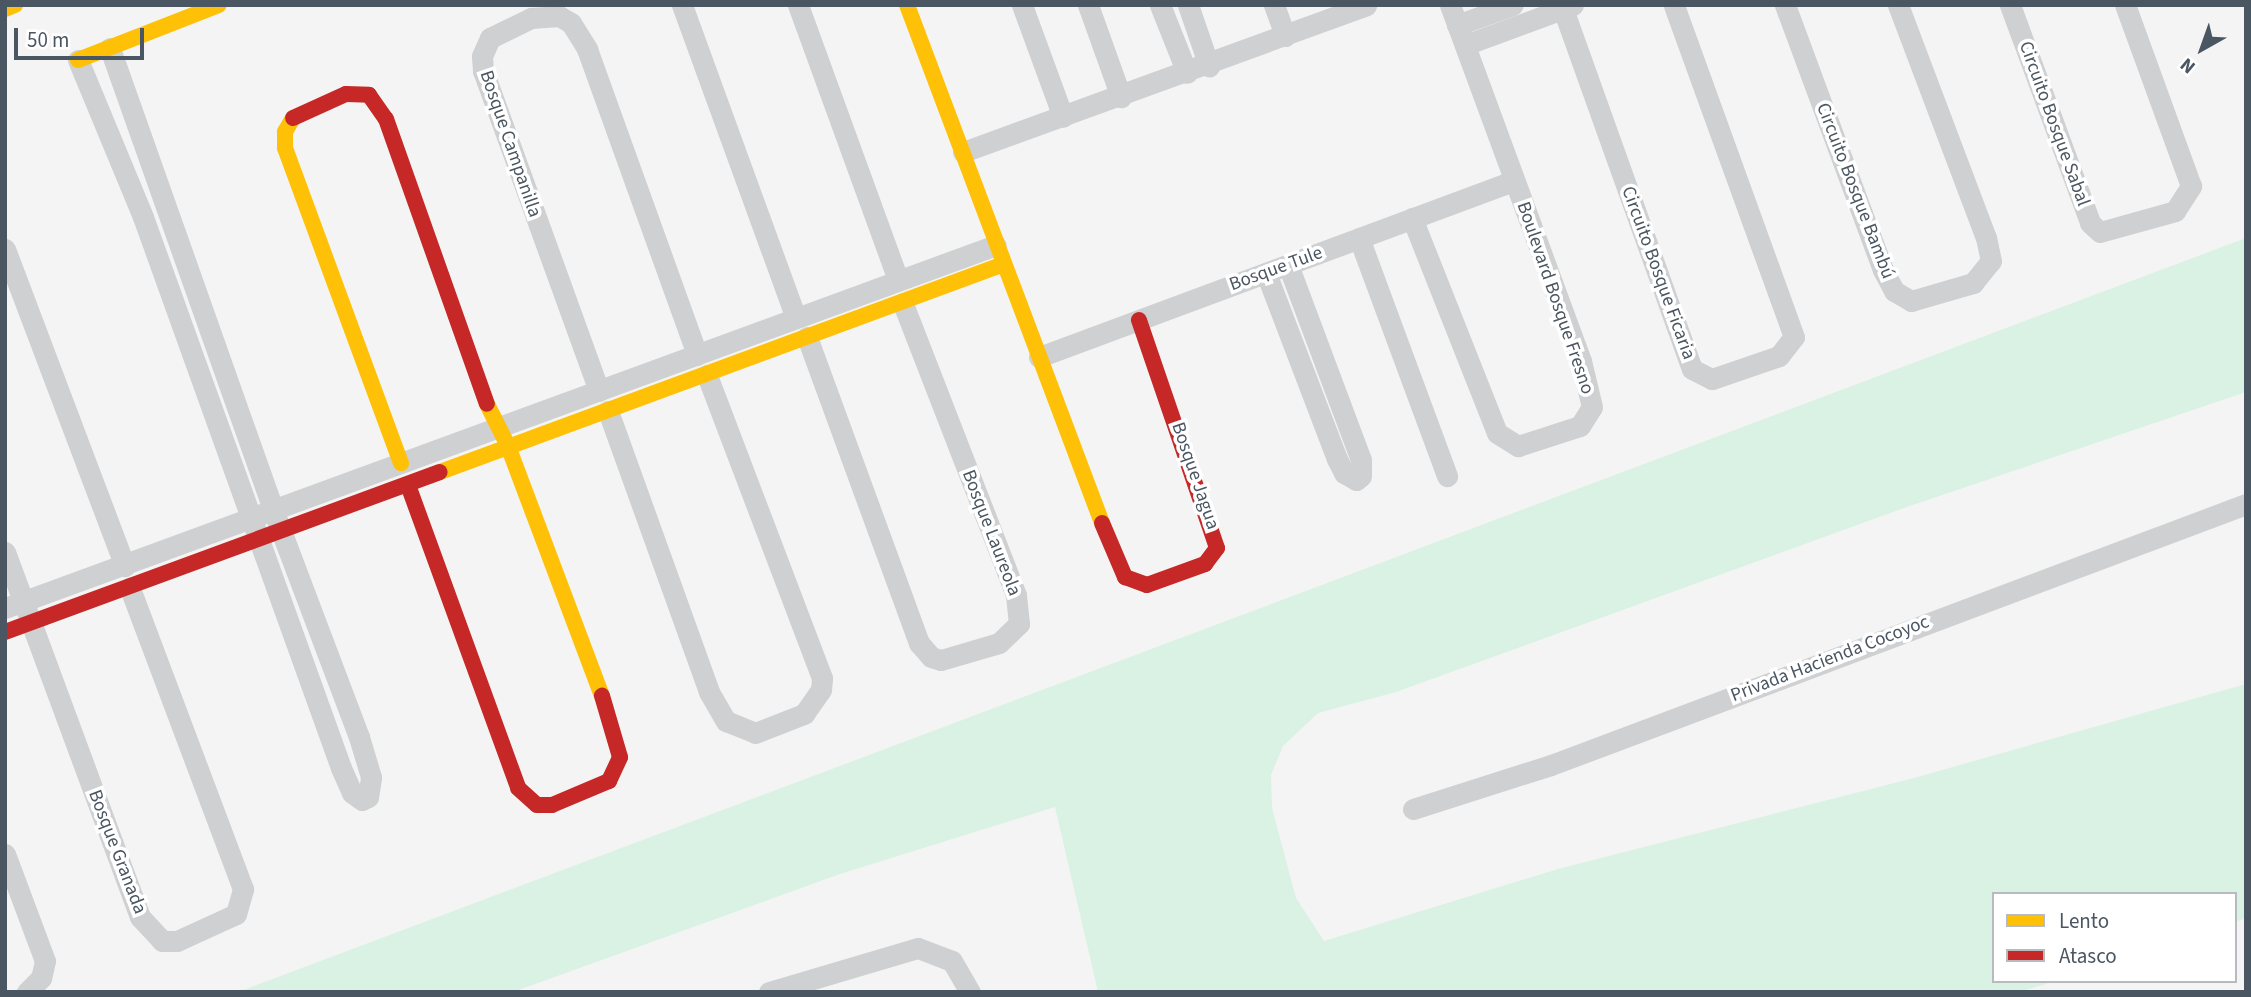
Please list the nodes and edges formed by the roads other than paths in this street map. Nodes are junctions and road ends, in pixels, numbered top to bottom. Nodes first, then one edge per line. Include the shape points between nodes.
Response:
1 (15, 5) edge
2 (219, 5) edge
3 (682, 5) edge
4 (798, 5) edge
5 (907, 5) edge
6 (1023, 5) edge
7 (1087, 5) edge
8 (1160, 5) edge
9 (1188, 5) edge
10 (1274, 5) edge
11 (1366, 5) edge
12 (1513, 5) edge
13 (1674, 5) edge
14 (1785, 5) edge
15 (1898, 5) edge
16 (2010, 5) edge
17 (2125, 5) edge
18 (1568, 7) edge
19 (5, 9) edge
20 (1341, 10) edge
21 (1453, 15) edge
22 (1285, 36) junction
23 (1465, 45) junction
24 (110, 48) junction
25 (78, 60) joint
26 (1209, 66) junction
27 (1187, 73) junction
28 (1121, 97) junction
29 (1063, 117) junction
30 (145, 150) junction
31 (963, 152) junction
32 (119, 159) junction
33 (1513, 181) junction
34 (1412, 218) junction
35 (1359, 238) junction
36 (5, 249) edge
37 (1000, 254) junction
38 (1288, 265) junction
39 (1266, 273) junction
40 (898, 280) junction
41 (902, 303) junction
42 (796, 318) junction
43 (1139, 320) junction
44 (807, 337) junction
45 (698, 355) junction
46 (1040, 357) junction
47 (707, 375) junction
48 (599, 391) junction
49 (608, 411) junction
50 (496, 428) junction
51 (508, 446) junction
52 (401, 463) junction
53 (1447, 476) dead end
54 (408, 485) junction
55 (2246, 504) edge
56 (273, 509) junction
57 (251, 519) junction
58 (282, 531) junction
59 (258, 541) junction
60 (5, 552) edge
61 (125, 566) junction
62 (130, 588) junction
63 (15, 605) edge
64 (33, 622) junction
65 (5, 632) edge
66 (1413, 809) dead end
67 (5, 854) edge
68 (27, 992) edge
69 (769, 992) edge
70 (970, 992) edge

1 - 19 street
2 - 24 street
3 - 42 street
4 - 40 street
5 - 31 street
6 - 29 street
7 - 28 street
8 - 27 street
9 - 26 street
10 - 22 street
11 - 20 street
12 - 21 street
13 - 18 street, Circuito Bosque Ficaria via 1794,337 1779,356 1712,379 1692,369
14 - 15 street, Circuito Bosque Bambú via 1883,270 1894,291 1911,301 1973,283 1990,261 1986,238
16 - 17 street, Circuito Bosque Sabal via 2091,223 2100,232 2175,211 2191,186
18 - 23 street
20 - 22 street
21 - 23 street
22 - 26 street
23 - 33 street
24 - 25 street
24 - 30 street
25 - 32 street
26 - 27 street
27 - 28 street
28 - 29 street
29 - 31 street
30 - 32 street
30 - 56 street
31 - 37 street
32 - 57 street
33 - 34 street, Bosque Tule
33 - 34 street, Boulevard Bosque Fresno via 1591,394 1588,416 1568,433 1518,446 1497,433
34 - 35 street, Bosque Tule
35 - 38 street, Bosque Tule
35 - 53 street
36 - 61 street
37 - 40 street
37 - 41 street
37 - 46 street
38 - 39 street, Bosque Tule
38 - 39 street via 1361,460 1361,476 1356,480 1344,473 1337,459
39 - 43 street, Bosque Tule
40 - 42 street
41 - 44 street
41 - 44 street, Bosque Laureola via 1016,595 1019,624 999,643 941,660 931,657 919,643
42 - 45 street
43 - 46 street, Bosque Tule
43 - 46 street, Bosque Jagua via 1214,524 1217,548 1195,570 1147,585 1125,577
44 - 47 street
45 - 48 street
45 - 48 street, Bosque Campanilla via 587,49 570,23 559,16 531,18 490,38 482,56 483,71
47 - 49 street
47 - 49 street via 822,678 821,690 804,714 755,733 726,721 709,692
48 - 50 street
49 - 51 street
50 - 51 street
50 - 52 street
50 - 52 street via 386,119 369,95 346,94 292,119 285,132 285,148
51 - 54 street
51 - 54 street via 612,724 620,757 615,772 599,789 552,805 537,805 518,788
52 - 56 street
54 - 58 street
55 - 66 street, Privada Hacienda Cocoyoc via 1551,765
56 - 57 street
56 - 58 street
57 - 59 street
57 - 61 street
58 - 59 street
58 - 59 street via 371,777 368,797 362,800 352,793 341,768
59 - 62 street
60 - 63 street, Bosque Granada
61 - 63 street
62 - 64 street
62 - 64 street, Bosque Granada via 243,889 236,914 177,941 162,941 140,917
63 - 64 street, Bosque Granada
64 - 65 street
67 - 68 street via 45,961 40,978
69 - 70 street via 918,948 952,961

